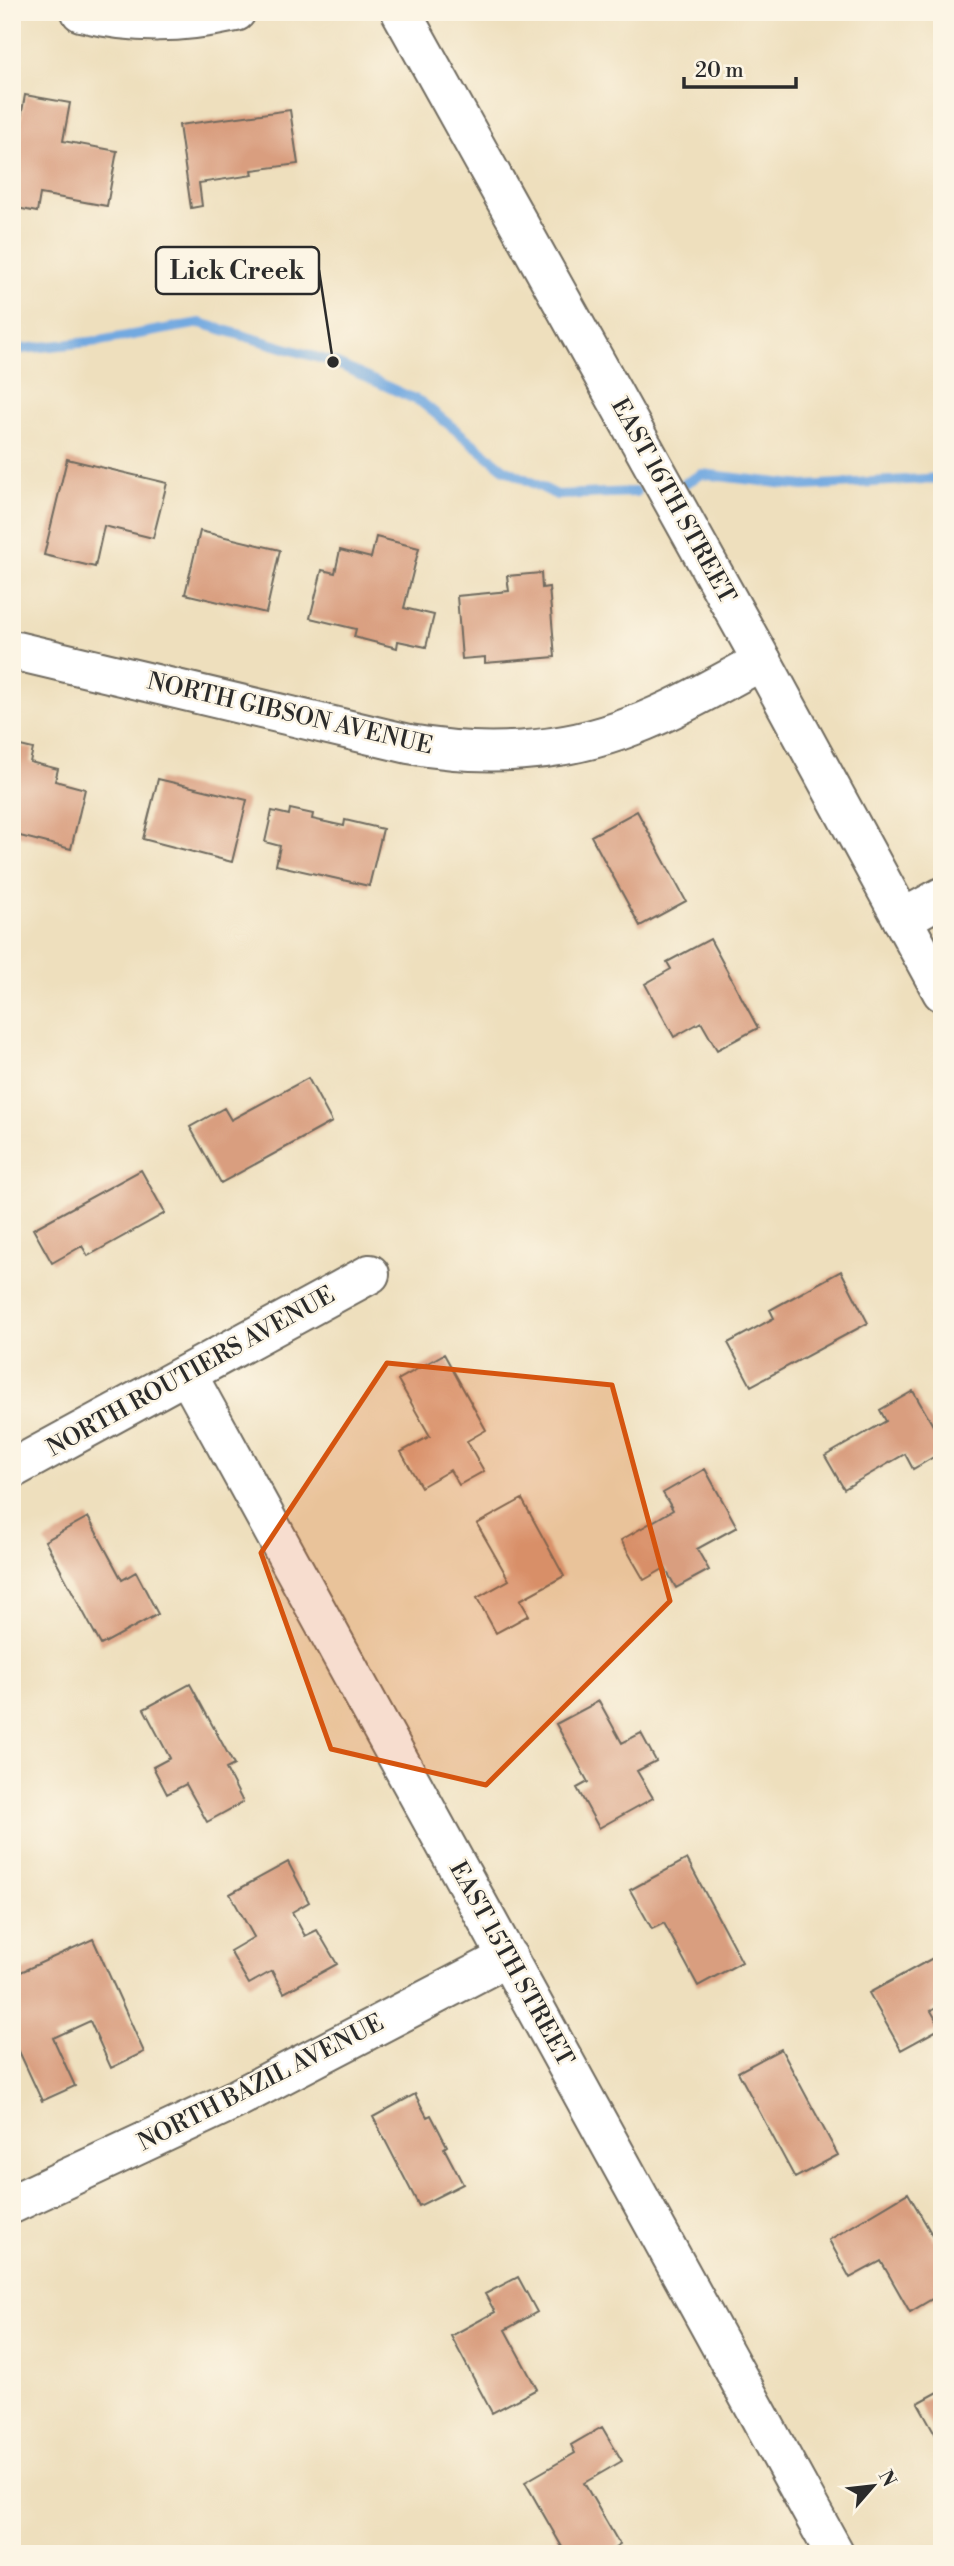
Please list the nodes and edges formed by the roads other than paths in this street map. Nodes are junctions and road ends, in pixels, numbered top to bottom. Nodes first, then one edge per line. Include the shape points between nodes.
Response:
1 (81, 12) edge
2 (236, 12) edge
3 (401, 12) edge
4 (12, 650) edge
5 (762, 661) junction
6 (942, 897) edge
7 (902, 919) junction
8 (942, 992) edge
9 (370, 1274) dead end
10 (187, 1374) junction
11 (12, 1469) edge
12 (508, 1957) junction
13 (12, 2204) edge
14 (835, 2554) edge

1 - 2 street via 125,21 180,23
3 - 5 street, EAST 16TH STREET
4 - 5 street, NORTH GIBSON AVENUE via 409,744 494,752 563,744 629,727
5 - 7 street, EAST 16TH STREET
6 - 7 street
7 - 8 street, EAST 16TH STREET
9 - 10 street, NORTH ROUTIERS AVENUE
10 - 11 street, NORTH ROUTIERS AVENUE
10 - 12 street, EAST 15TH STREET
12 - 13 street, NORTH BAZIL AVENUE via 234,2100
12 - 14 street, EAST 15TH STREET

